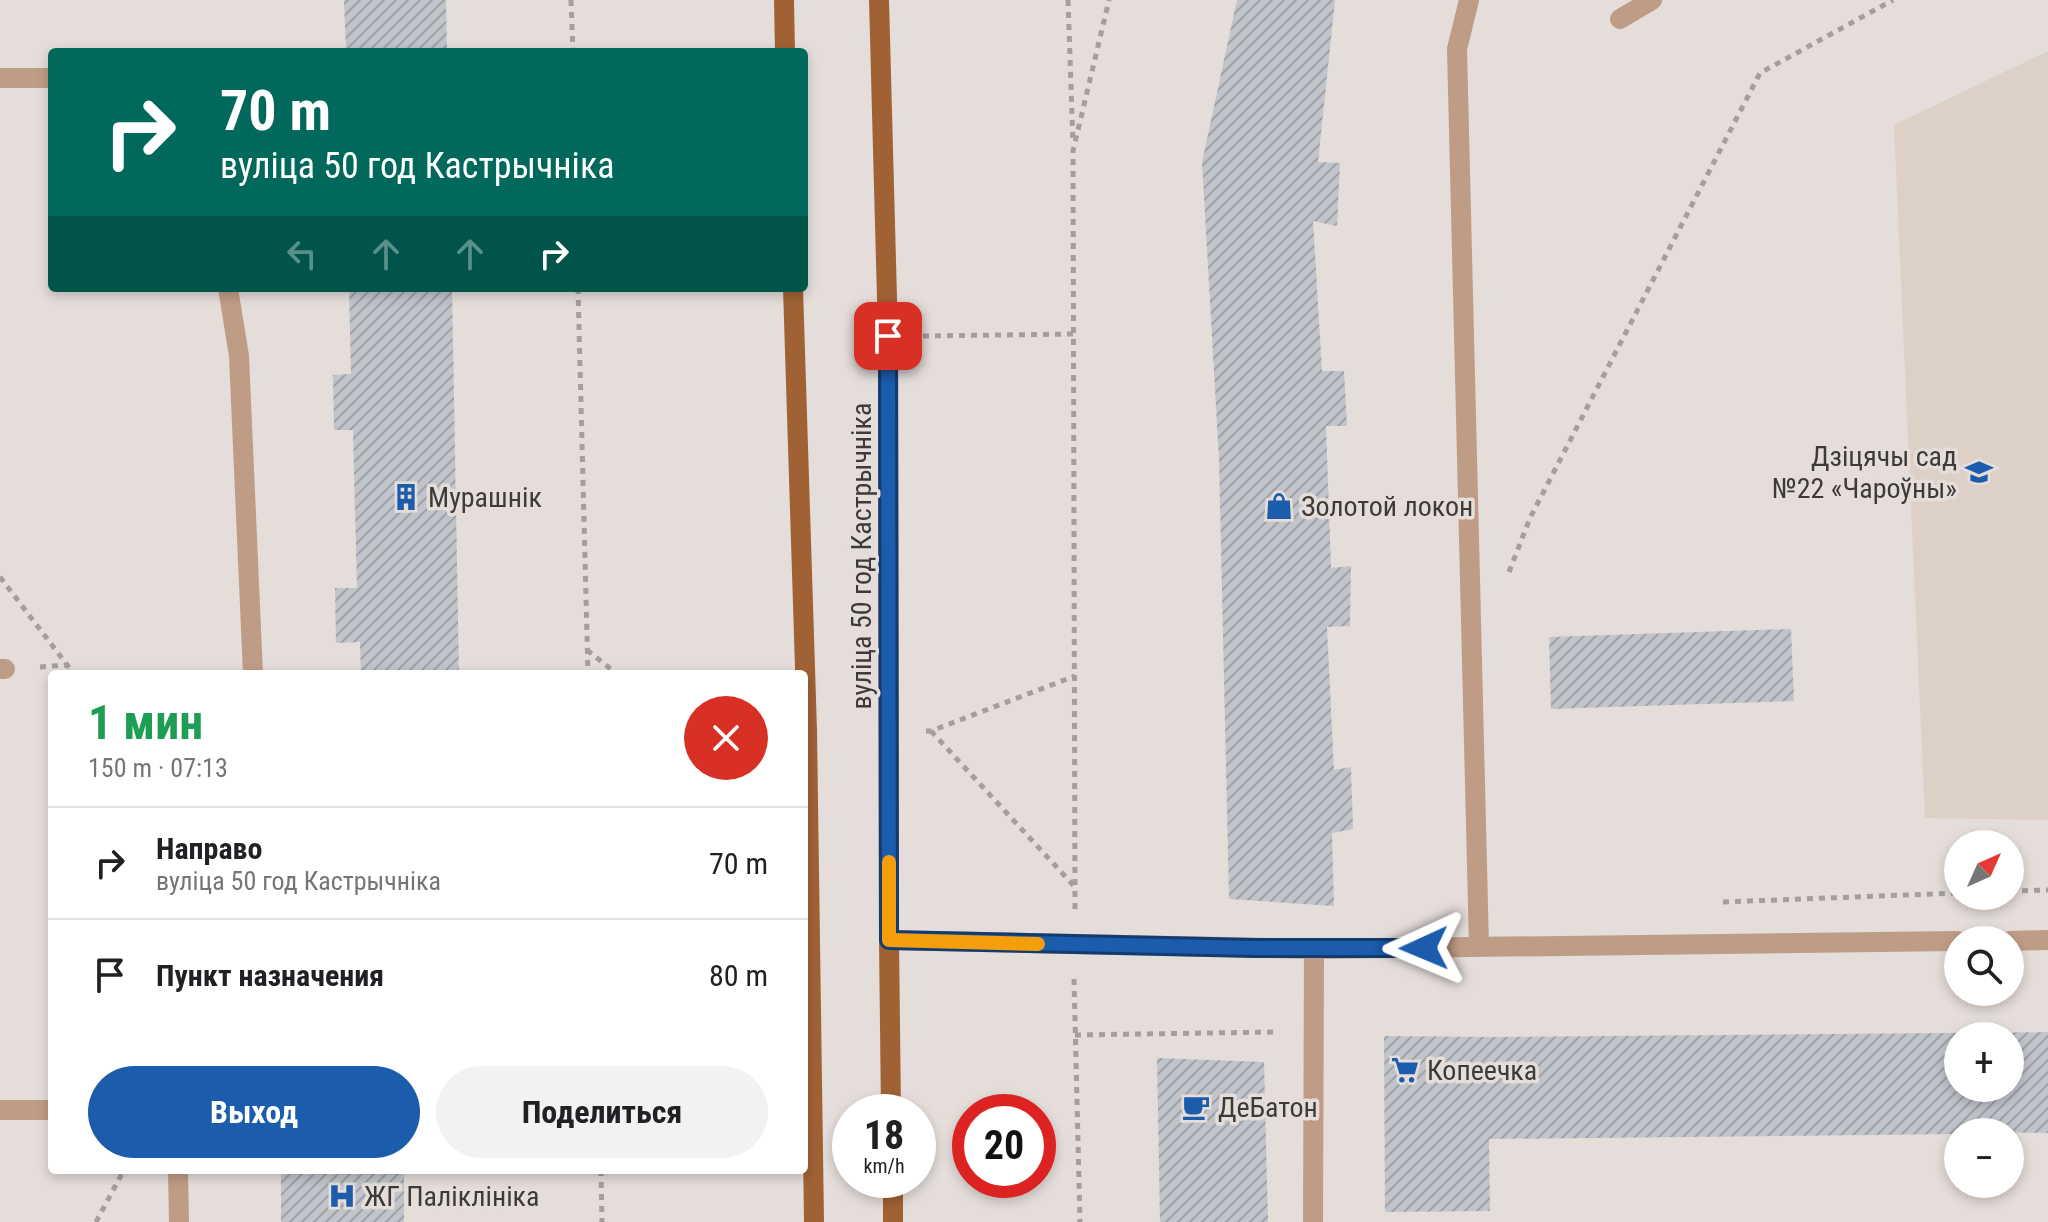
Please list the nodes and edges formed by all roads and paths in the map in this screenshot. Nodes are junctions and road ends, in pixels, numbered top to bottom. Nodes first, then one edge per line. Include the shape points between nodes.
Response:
1 (571, 0) edge
2 (784, 0) edge
3 (879, 0) edge
4 (1068, 0) edge
5 (1109, 0) edge
6 (1469, 0) edge
7 (1652, 0) edge
8 (1893, 0) edge
9 (1620, 19) dead end
10 (573, 48) edge
11 (785, 48) edge
12 (0, 78) edge
13 (48, 78) edge
14 (1073, 151) junction
15 (229, 292) edge
16 (578, 292) edge
17 (793, 292) edge
18 (1074, 334) junction
19 (888, 336) junction
20 (0, 577) edge
21 (1507, 577) dead end
22 (587, 650) junction
23 (71, 670) edge
24 (253, 670) edge
25 (588, 670) edge
26 (612, 670) edge
27 (805, 670) edge
28 (1075, 676) junction
29 (890, 731) junction
30 (931, 731) junction
31 (1076, 887) junction
32 (2048, 890) edge
33 (2024, 891) edge
34 (889, 940) junction
35 (2048, 940) edge
36 (1944, 941) edge
37 (2024, 941) edge
38 (1073, 945) junction
39 (1479, 947) junction
40 (1314, 949) junction
41 (808, 964) edge
42 (1276, 1032) dead end
43 (1075, 1035) junction
44 (891, 1094) edge
45 (0, 1110) edge
46 (48, 1110) edge
47 (122, 1174) edge
48 (178, 1174) edge
49 (601, 1174) edge
50 (893, 1198) edge
51 (96, 1222) edge
52 (179, 1222) edge
53 (602, 1222) edge
54 (814, 1222) edge
55 (893, 1222) edge
56 (1080, 1222) edge
57 (1313, 1222) edge

1 - 10 path
2 - 11 main road
3 - 19 main road, вуліца 50 год Кастрычніка
4 - 14 path
5 - 14 path
6 - 39 lane via 1457,49
7 - 9 lane
8 - 21 path via 1760,73 1530,518
12 - 13 lane
14 - 18 path
15 - 24 lane via 239,356
16 - 22 path
17 - 27 main road, вуліца 50 год Кастрычніка
18 - 19 path
18 - 28 path
19 - 29 main road, вуліца 50 год Кастрычніка
20 - 23 path
22 - 25 path
22 - 26 path
28 - 30 path
28 - 31 path
29 - 30 path
29 - 34 main road, вуліца 50 год Кастрычніка
30 - 31 path
31 - 38 path
32 - 33 path
34 - 38 lane
34 - 44 main road, вуліца 50 год Кастрычніка
35 - 37 lane
36 - 39 lane
38 - 40 lane
38 - 43 path
39 - 40 lane
40 - 57 lane
41 - 54 main road, вуліца 50 год Кастрычніка
42 - 43 path
43 - 56 path
45 - 46 lane
47 - 51 path
48 - 52 lane
49 - 53 path
50 - 55 main road

